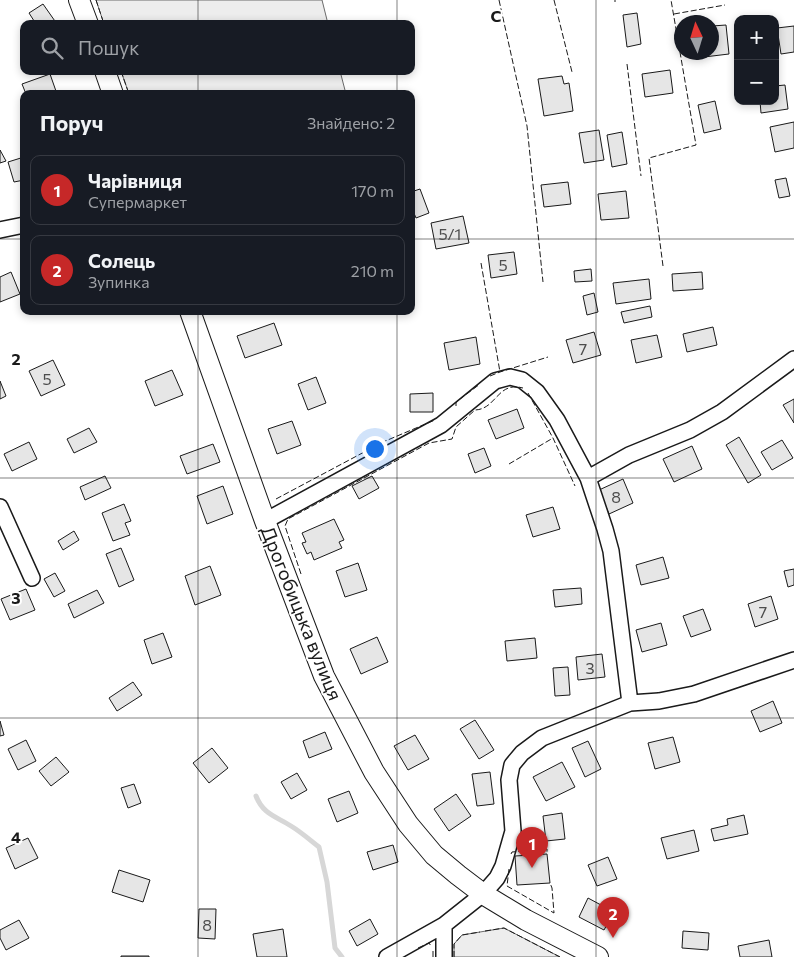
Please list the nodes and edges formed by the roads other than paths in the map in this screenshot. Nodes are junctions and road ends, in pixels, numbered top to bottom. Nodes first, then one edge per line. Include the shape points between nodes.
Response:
1 (79, 0) edge
2 (86, 20) edge
3 (106, 75) edge
4 (112, 90) edge
5 (20, 226) edge
6 (0, 230) edge
7 (191, 315) edge
8 (794, 359) edge
9 (588, 478) junction
10 (0, 507) edge
11 (265, 521) junction
12 (32, 578) dead end
13 (794, 660) edge
14 (630, 703) junction
15 (483, 894) junction
16 (444, 925) junction
17 (387, 957) edge
18 (444, 957) edge
19 (598, 957) edge

1 - 2 street
3 - 4 street
5 - 6 street
7 - 11 street, Дрогобицька вулиця
8 - 9 street via 722,412 690,430 629,455
9 - 11 street via 557,420 537,392 522,380 510,377 495,381 441,426
9 - 14 street via 611,551
10 - 12 street
11 - 15 street, Дрогобицька вулиця via 324,676 374,772 408,824 434,855
13 - 14 street via 694,694 659,702
14 - 15 street via 542,738 512,765 509,780 512,831 503,866
15 - 16 street
15 - 19 street, Дрогобицька вулиця
16 - 17 street
16 - 18 street

